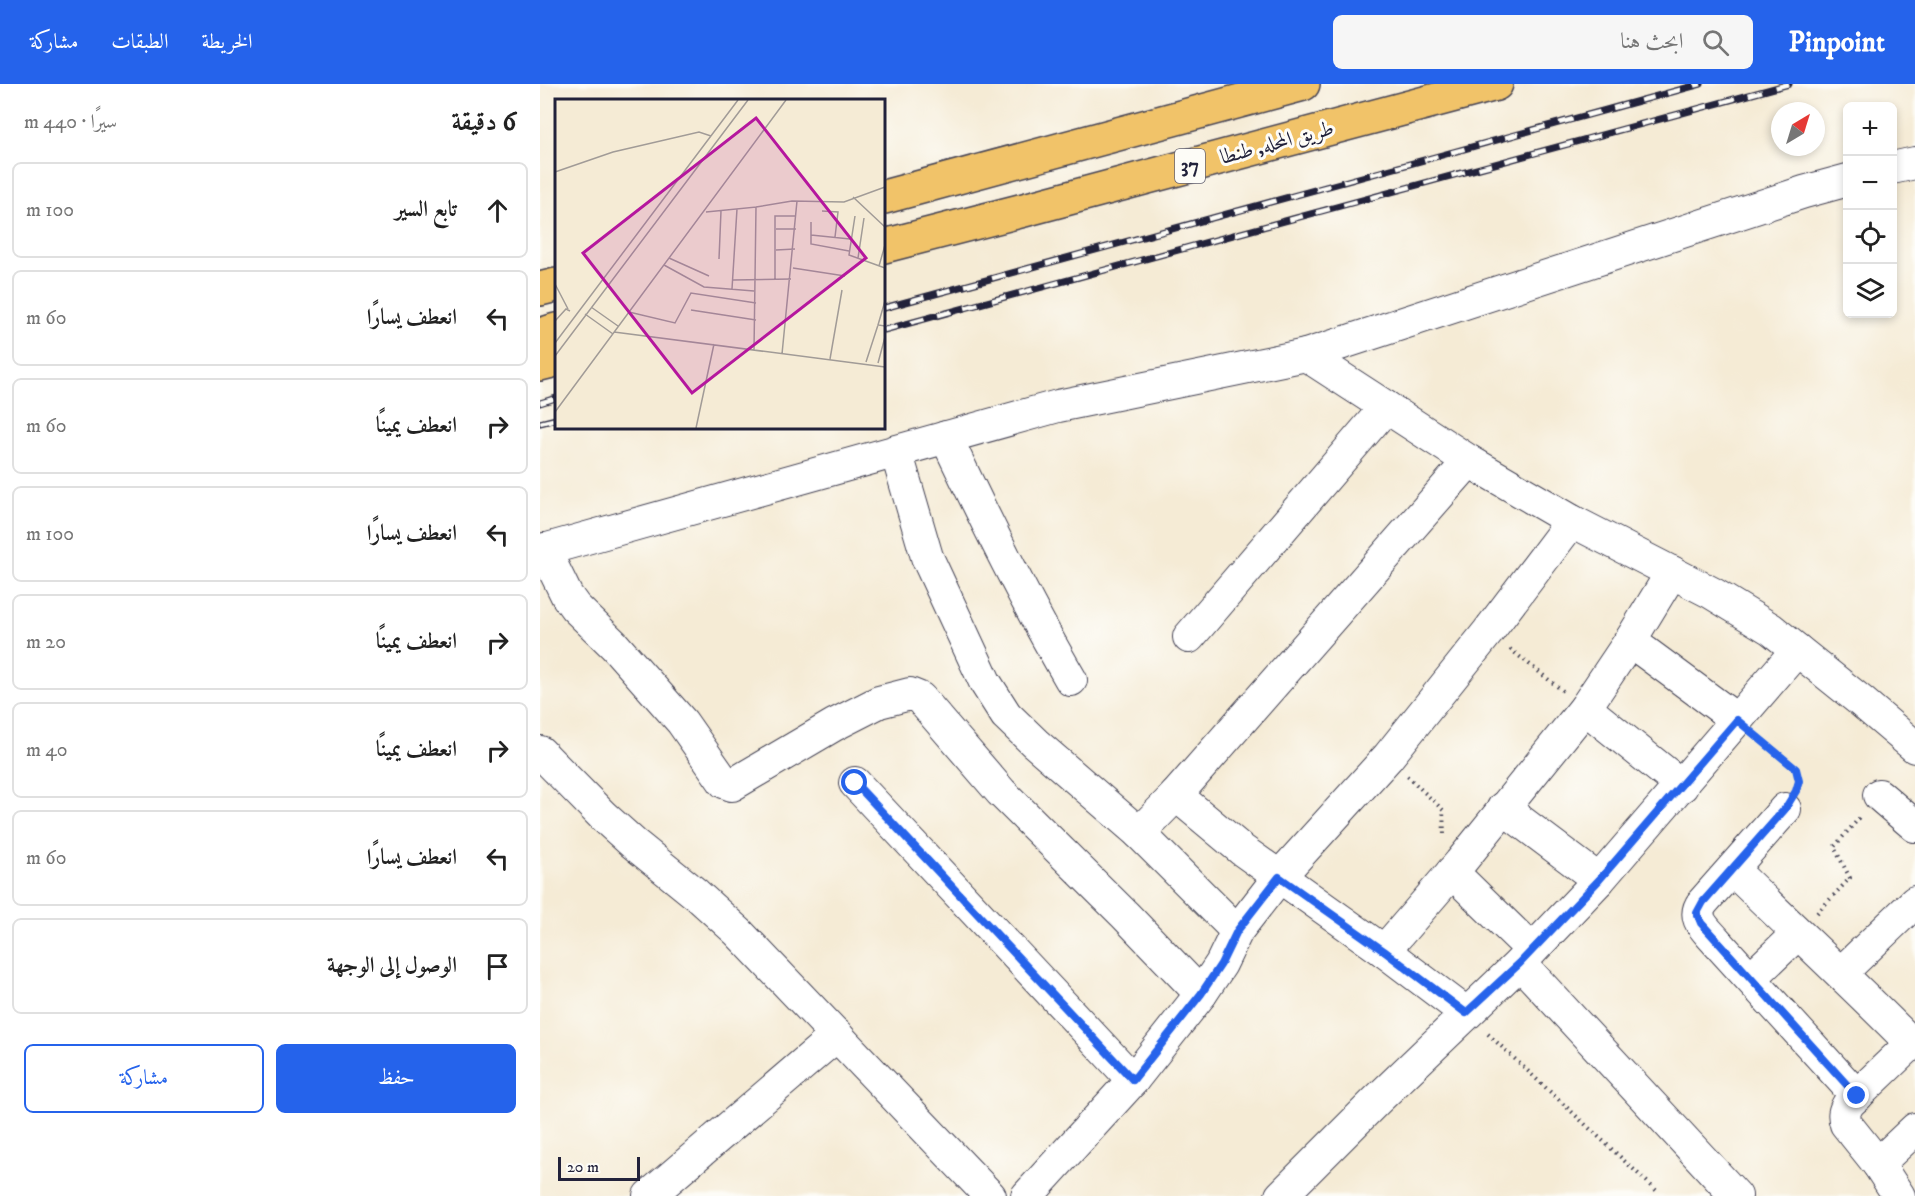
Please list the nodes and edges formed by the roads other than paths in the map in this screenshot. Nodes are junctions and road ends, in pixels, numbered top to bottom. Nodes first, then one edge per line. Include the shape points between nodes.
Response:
1 (1302, 84) edge
2 (1496, 84) edge
3 (1915, 163) edge
4 (1897, 167) edge
5 (1843, 181) edge
6 (885, 197) edge
7 (885, 246) edge
8 (555, 285) edge
9 (540, 289) edge
10 (555, 330) edge
11 (540, 335) edge
12 (1306, 355) junction
13 (555, 360) edge
14 (540, 364) edge
15 (1386, 407) junction
16 (946, 437) junction
17 (896, 451) junction
18 (1469, 461) junction
19 (1572, 521) junction
20 (542, 550) edge
21 (1672, 572) junction
22 (1189, 637) dead end
23 (1630, 641) junction
24 (1797, 650) junction
25 (1071, 680) dead end
26 (1585, 708) junction
27 (1737, 720) junction
28 (1915, 747) edge
29 (540, 752) edge
30 (855, 783) dead end
31 (1682, 786) junction
32 (1176, 795) junction
33 (1879, 795) road end
34 (1503, 808) junction
35 (1785, 809) road end
36 (1915, 826) edge
37 (1138, 833) junction
38 (1456, 868) junction
39 (1733, 870) junction
40 (1279, 877) junction
41 (1599, 880) junction
42 (1915, 902) edge
43 (1237, 931) junction
44 (1797, 934) junction
45 (1384, 951) junction
46 (1526, 956) junction
47 (1841, 973) junction
48 (1751, 978) junction
49 (1201, 994) junction
50 (1466, 1013) junction
51 (837, 1035) junction
52 (1913, 1041) edge
53 (1133, 1080) junction
54 (1857, 1096) junction
55 (1915, 1129) edge
56 (1878, 1164) junction
57 (649, 1196) edge
58 (990, 1196) edge
59 (1027, 1196) edge
60 (1281, 1196) edge
61 (1736, 1196) edge
62 (1899, 1196) edge

1 - 6 highway, 37
2 - 7 highway, طريق المحله, طنطا / 37
3 - 4 street
5 - 12 street
8 - 9 highway
10 - 11 highway
12 - 15 street
12 - 16 street via 1058,406
13 - 14 highway
15 - 18 street
15 - 22 street
16 - 17 street
16 - 25 street via 992,535
17 - 20 street
17 - 37 street via 927,557 985,682 1018,728
18 - 19 street
18 - 32 street
19 - 21 street
19 - 40 street via 1388,757
20 - 49 street via 575,607 682,722 724,782 732,785 879,702 910,694 920,698 1001,792
21 - 23 street
21 - 24 street via 1737,607
23 - 26 street
23 - 27 street
24 - 27 street
24 - 28 street
26 - 31 street
26 - 34 street
27 - 31 street
29 - 51 street via 633,843 738,932
30 - 53 street
31 - 41 street
32 - 37 street
32 - 40 street
33 - 36 street
34 - 38 street
34 - 41 street
35 - 39 street
37 - 43 street
38 - 45 street
38 - 46 street
39 - 44 street
39 - 48 street via 1700,905 1698,917
40 - 43 street
40 - 45 street
41 - 46 street
42 - 47 street
43 - 49 street
44 - 47 street
44 - 48 street
45 - 50 street
46 - 50 street
46 - 61 street
47 - 52 street
48 - 54 street
49 - 53 street
50 - 60 street
51 - 57 street
51 - 58 street
52 - 54 street
53 - 59 street
54 - 56 street via 1845,1109 1846,1124
55 - 56 street
56 - 62 street

